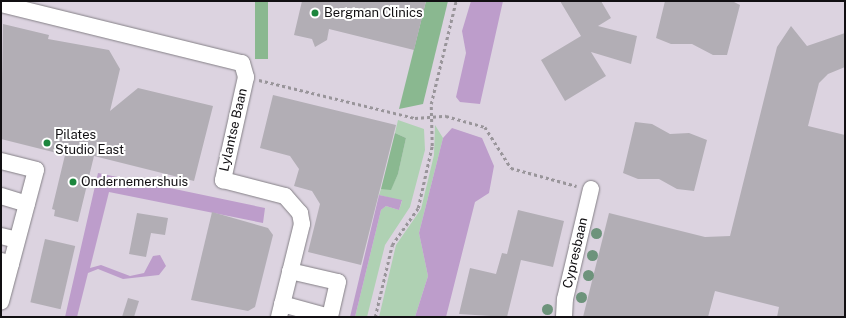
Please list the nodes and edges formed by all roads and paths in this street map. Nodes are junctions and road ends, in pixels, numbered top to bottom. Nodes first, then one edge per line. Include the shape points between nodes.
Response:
1 (456, 1) edge
2 (1, 4) edge
3 (246, 77) junction
4 (431, 116) junction
5 (1, 161) edge
6 (591, 189) joint
7 (1, 196) edge
8 (27, 204) junction
9 (1, 236) edge
10 (17, 240) junction
11 (6, 262) edge
12 (290, 271) junction
13 (1, 302) edge
14 (281, 310) edge
15 (330, 317) edge
16 (375, 317) edge
17 (564, 317) edge

1 - 4 path
2 - 3 street, Lylantse Baan via 242,63
3 - 4 path via 415,118
3 - 12 street, Lylantse Baan via 223,180 285,196 295,204 302,224
4 - 6 path via 485,127 511,168 519,172
4 - 16 path via 432,146 418,208 392,245
5 - 8 street via 36,170
6 - 17 street, Cypresbaan via 565,299
7 - 8 street
8 - 10 street
9 - 10 street
10 - 11 street
11 - 13 street
12 - 14 street, Lylantse Baan
12 - 15 street via 338,282
14 - 15 street

